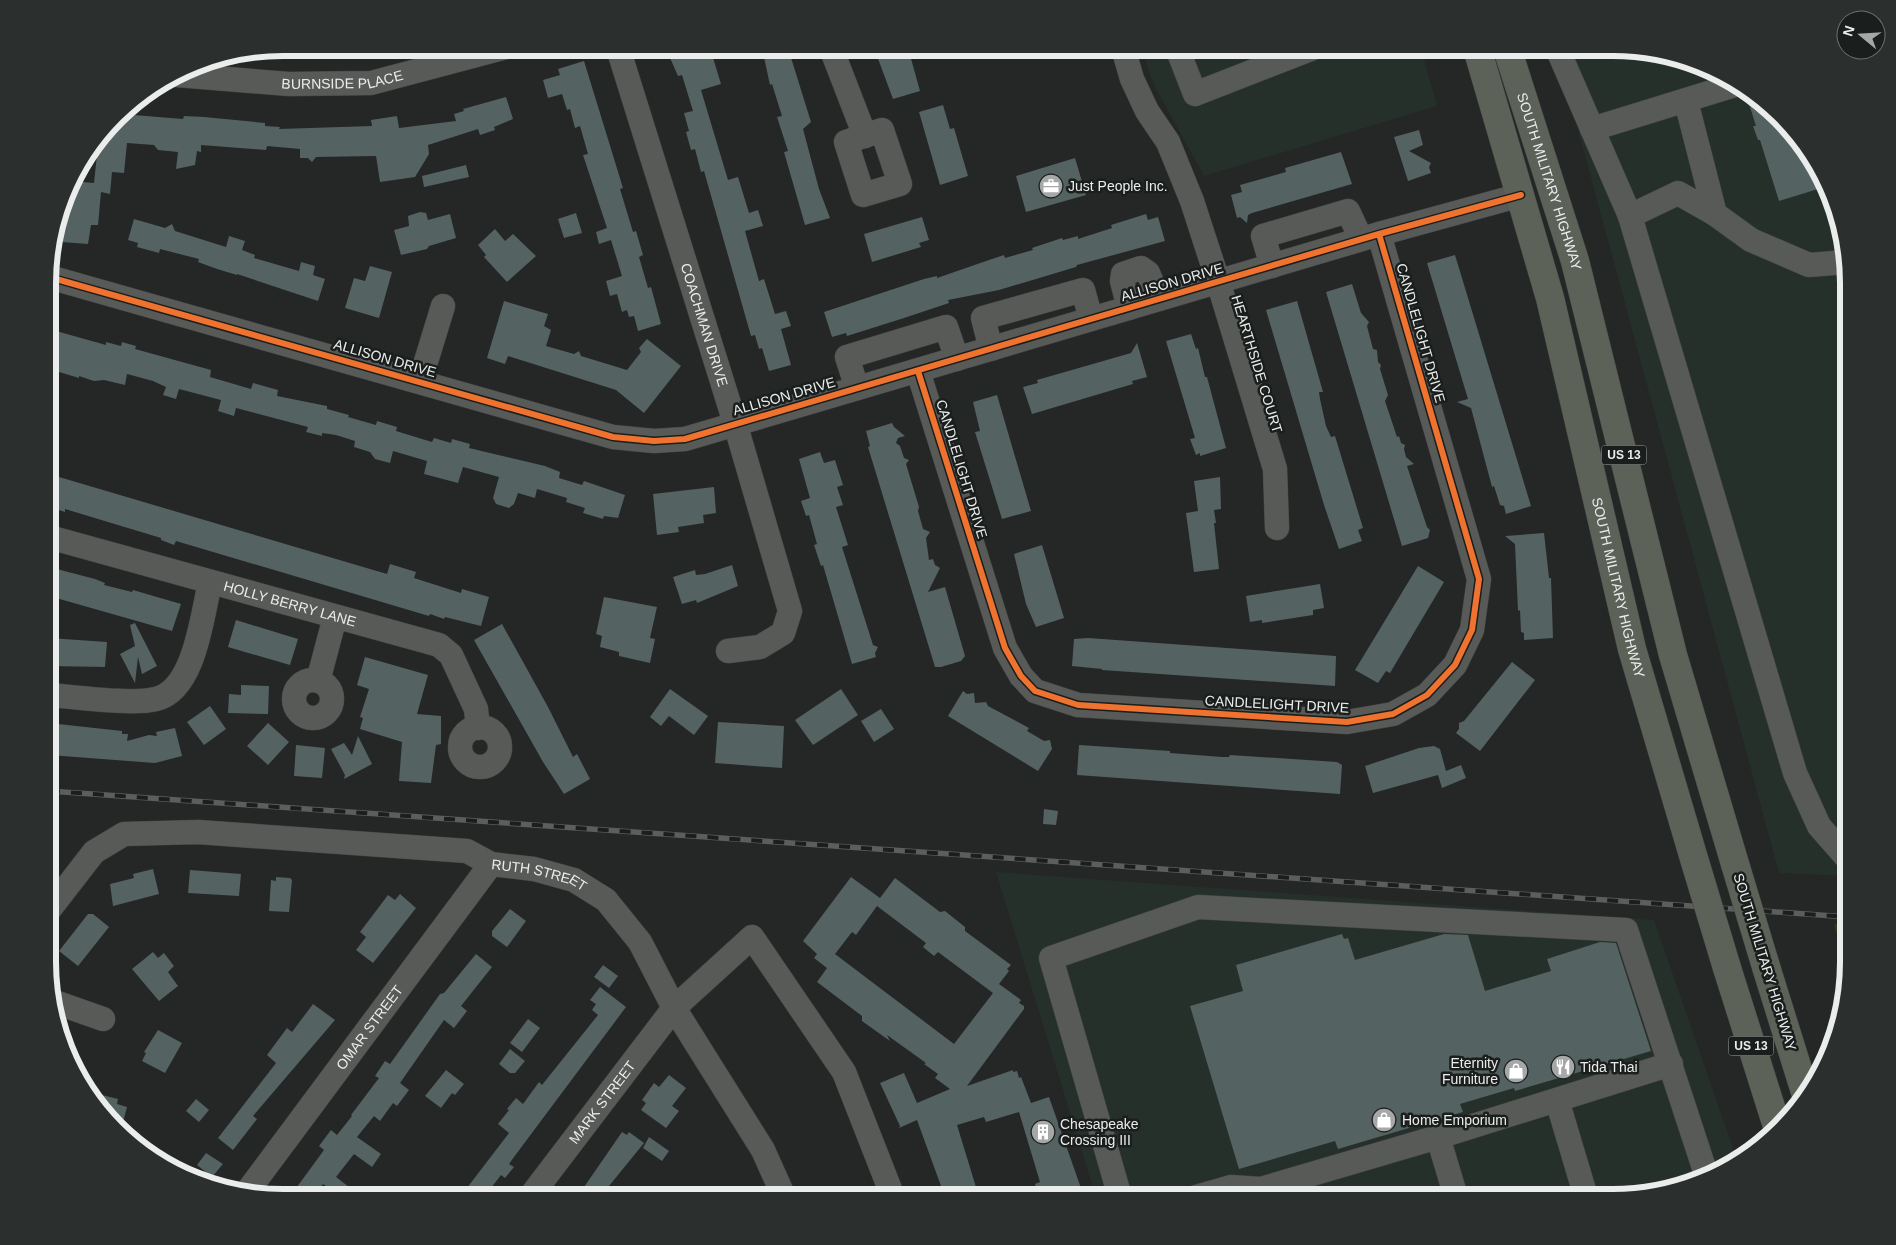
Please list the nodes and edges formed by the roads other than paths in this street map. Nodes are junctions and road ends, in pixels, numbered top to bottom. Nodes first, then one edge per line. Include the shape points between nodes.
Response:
1 (473, 56) edge
2 (620, 56) edge
3 (834, 56) edge
4 (1125, 56) edge
5 (1180, 56) edge
6 (1293, 56) edge
7 (1479, 56) edge
8 (1510, 56) edge
9 (1560, 56) edge
10 (190, 76) edge
11 (1727, 88) edge
12 (1686, 101) junction
13 (1592, 129) junction
14 (865, 136) dead end
15 (1521, 195) junction
16 (1715, 214) junction
17 (1630, 216) junction
18 (1370, 237) junction
19 (1839, 263) edge
20 (1272, 266) junction
21 (56, 279) edge
22 (1218, 281) junction
23 (1159, 299) junction
24 (443, 306) dead end
25 (1129, 308) junction
26 (1092, 319) junction
27 (991, 349) junction
28 (957, 359) junction
29 (918, 371) junction
30 (420, 381) junction
31 (857, 388) junction
32 (735, 423) junction
33 (1277, 528) dead end
34 (56, 539) edge
35 (210, 583) junction
36 (335, 617) junction
37 (728, 651) dead end
38 (318, 681) dead end
39 (56, 695) edge
40 (478, 728) dead end
41 (1840, 850) edge
42 (491, 864) junction
43 (56, 902) edge
44 (61, 1004) edge
45 (674, 1008) junction
46 (103, 1019) dead end
47 (1671, 1064) junction
48 (1803, 1086) edge
49 (1557, 1100) junction
50 (1775, 1120) edge
51 (1438, 1137) junction
52 (1705, 1170) edge
53 (251, 1187) edge
54 (536, 1189) edge
55 (780, 1189) edge
56 (890, 1189) edge
57 (1118, 1189) edge
58 (1224, 1189) edge
59 (1242, 1189) edge
60 (1276, 1189) edge
61 (1454, 1189) edge
62 (1584, 1189) edge

1 - 10 street, BURNSIDE PLACE via 371,83 289,84
2 - 32 street, COACHMAN DRIVE
3 - 14 street
4 - 22 street, HEARTHSIDE COURT via 1147,111 1168,142 1192,201
5 - 6 street via 1195,94
7 - 15 main road, SOUTH MILITARY HIGHWAY / US 13
8 - 48 main road, SOUTH MILITARY HIGHWAY / US 13, bridge via 1575,261 1673,655
9 - 13 street
11 - 12 street
12 - 13 street
12 - 16 street
13 - 17 street
15 - 18 street, ALLISON DRIVE
15 - 50 main road, SOUTH MILITARY HIGHWAY / US 13, bridge via 1550,298 1632,649
16 - 17 street via 1678,193
16 - 19 street via 1751,240 1809,265
17 - 41 street via 1794,773 1820,826
18 - 20 street, ALLISON DRIVE
18 - 20 street, CANDLELIGHT DRIVE via 1348,211 1272,233 1263,236
18 - 29 street, CANDLELIGHT DRIVE via 1479,579 1472,630 1455,665 1427,695 1393,714 1347,722 1078,705 1035,691 1020,676 1005,648
20 - 22 street, ALLISON DRIVE
21 - 30 street, ALLISON DRIVE
22 - 23 street, ALLISON DRIVE
22 - 33 street, HEARTHSIDE COURT via 1275,469
23 - 25 street, ALLISON DRIVE
23 - 25 street via 1148,273 1141,268 1126,272 1122,281
24 - 30 street
25 - 26 street, ALLISON DRIVE
26 - 27 street, ALLISON DRIVE
26 - 27 street via 1083,290 982,318
27 - 28 street, ALLISON DRIVE
28 - 29 street, ALLISON DRIVE
28 - 31 street via 946,328 847,358
29 - 31 street, ALLISON DRIVE
30 - 32 street, ALLISON DRIVE via 613,437 654,441 685,439
31 - 32 street, ALLISON DRIVE
32 - 37 street, COACHMAN DRIVE via 790,611 783,633 760,647
34 - 35 street, HOLLY BERRY LANE
35 - 36 street, HOLLY BERRY LANE
35 - 39 street via 188,669 179,684 166,695 146,700
36 - 38 street
36 - 40 street, HOLLY BERRY LANE via 439,645 451,655 476,709
42 - 43 street, RUTH STREET via 467,851 423,846 198,832 124,834 94,852
42 - 45 street, RUTH STREET via 534,869 574,880 606,900 640,942
42 - 53 street, OMAR STREET
44 - 46 street
45 - 54 street, MARK STREET
45 - 55 street, RUTH STREET via 763,1150
45 - 56 street, MARK STREET via 752,937 844,1072
47 - 49 street
47 - 52 street
47 - 57 street via 1626,930 1198,907 1051,958
49 - 51 street
49 - 62 street
51 - 60 street
51 - 61 street
58 - 59 street

